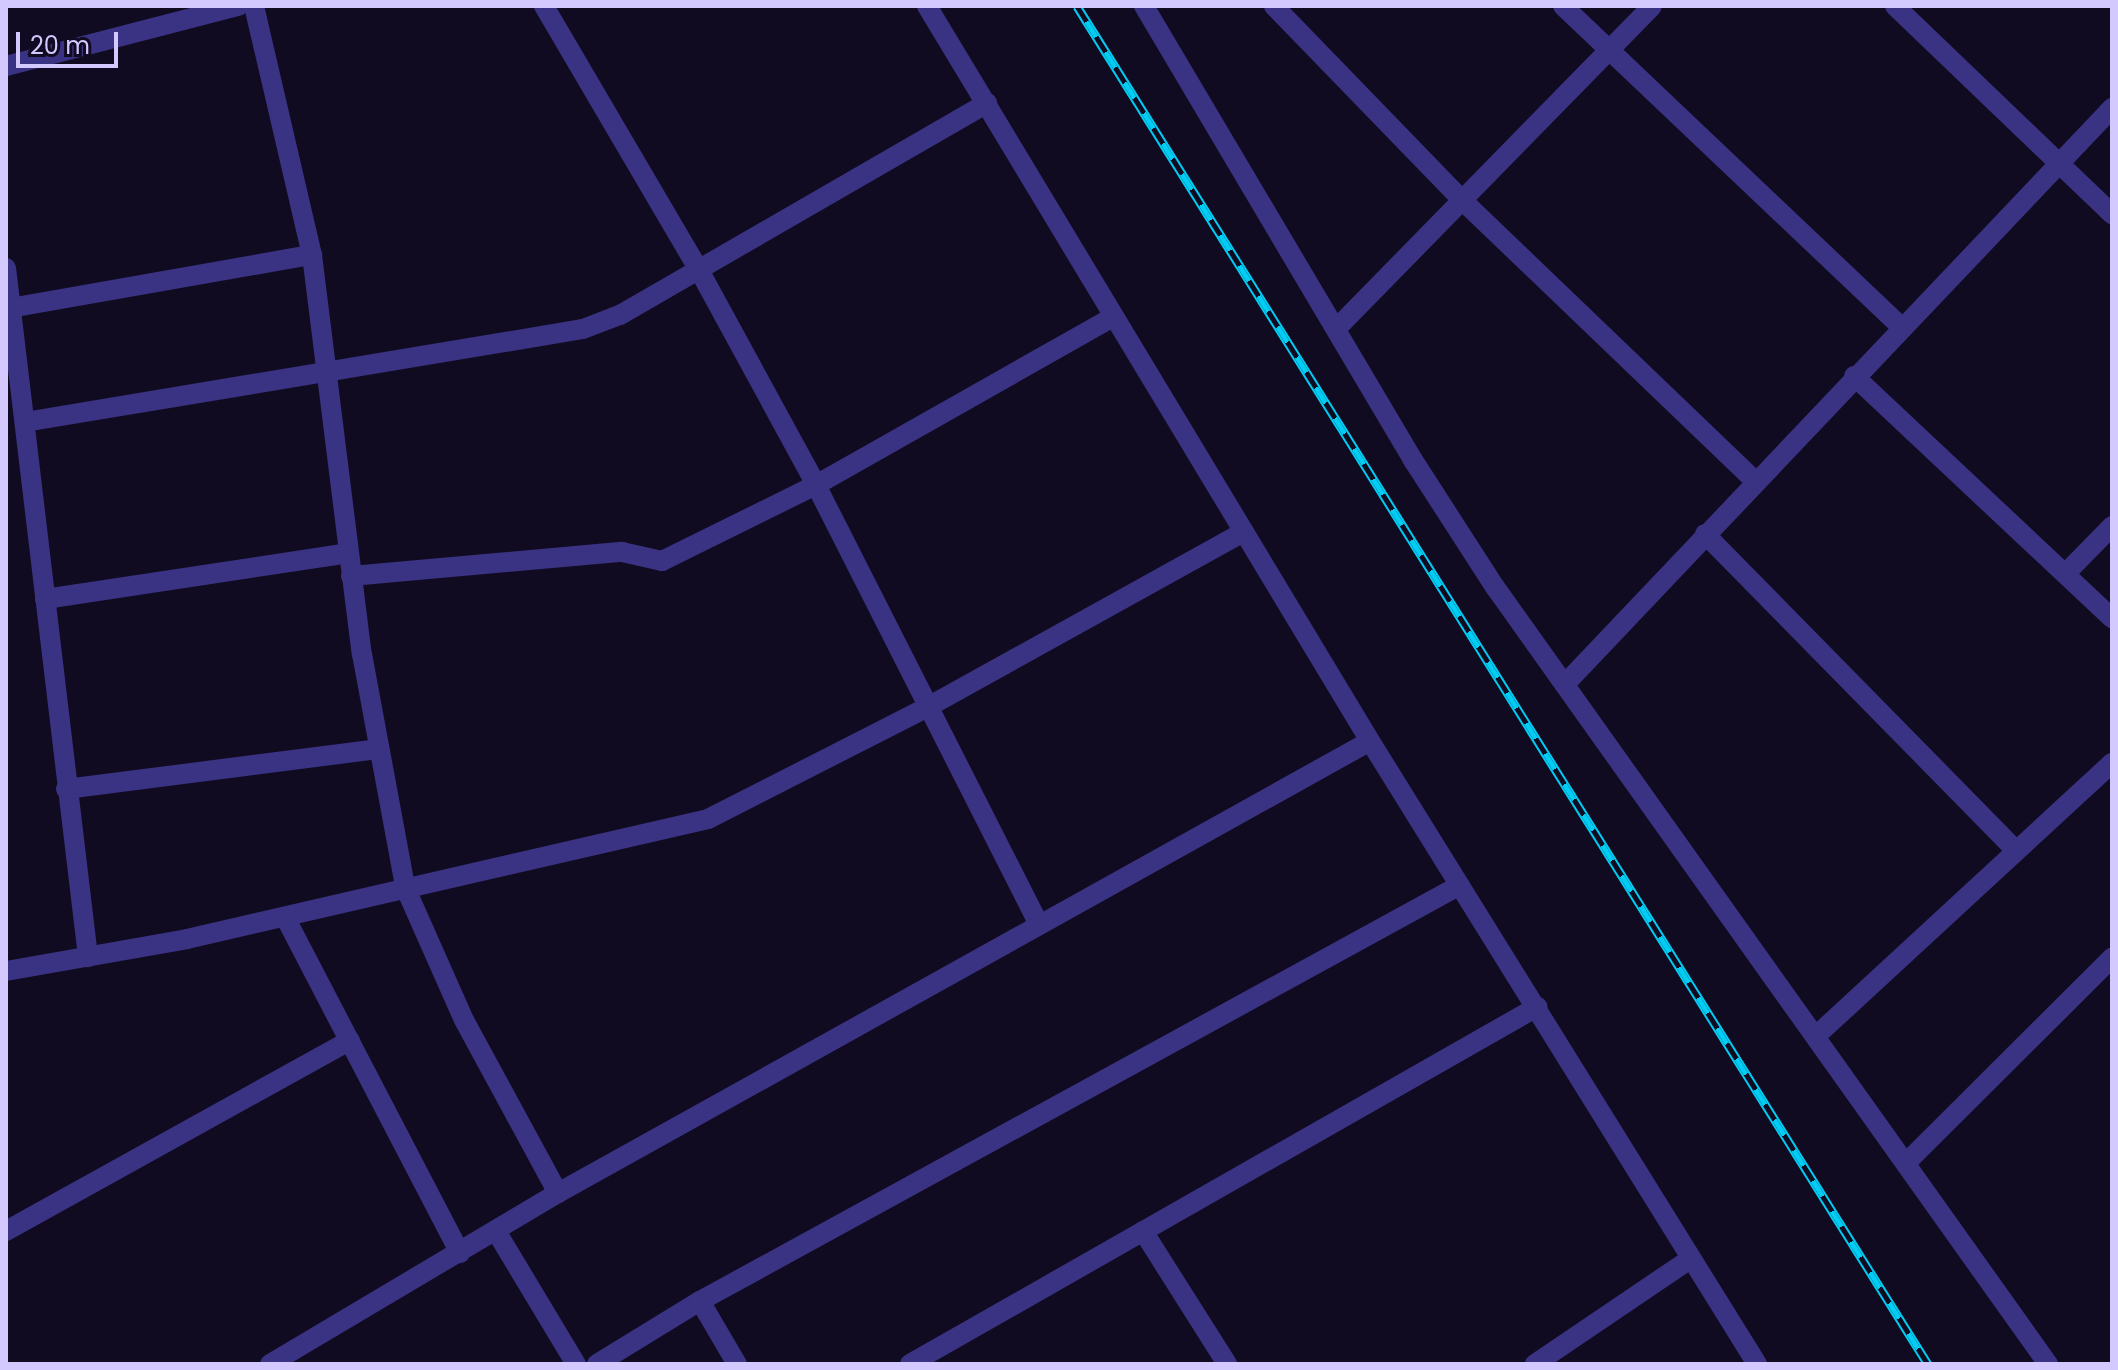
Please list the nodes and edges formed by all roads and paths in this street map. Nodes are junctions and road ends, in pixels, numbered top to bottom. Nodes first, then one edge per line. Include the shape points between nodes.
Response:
1 (238, 6) edge
2 (254, 6) edge
3 (544, 6) edge
4 (927, 6) edge
5 (1144, 6) edge
6 (1274, 6) edge
7 (1563, 6) edge
8 (1652, 6) edge
9 (1895, 6) edge
10 (1609, 50) junction
11 (6, 66) edge
12 (987, 103) junction
13 (2112, 108) edge
14 (2060, 162) junction
15 (1462, 200) junction
16 (2112, 214) edge
17 (312, 255) junction
18 (6, 268) edge
19 (699, 270) junction
20 (10, 308) junction
21 (1113, 317) junction
22 (1901, 327) junction
23 (1337, 328) junction
24 (327, 369) junction
25 (1854, 376) junction
26 (25, 422) junction
27 (1755, 481) junction
28 (816, 485) junction
29 (2112, 526) edge
30 (1244, 532) junction
31 (1705, 534) junction
32 (348, 553) junction
33 (2068, 571) junction
34 (351, 576) junction
35 (45, 599) junction
36 (2112, 618) edge
37 (1567, 682) junction
38 (926, 708) junction
39 (1370, 741) junction
40 (377, 749) junction
41 (2112, 763) edge
42 (66, 789) junction
43 (2016, 851) junction
44 (1460, 885) junction
45 (405, 887) junction
46 (285, 917) junction
47 (1038, 923) junction
48 (88, 957) junction
49 (2112, 958) edge
50 (6, 971) edge
51 (1537, 1007) junction
52 (1816, 1036) junction
53 (350, 1040) junction
54 (1906, 1163) junction
55 (558, 1193) junction
56 (6, 1231) edge
57 (496, 1231) junction
58 (1143, 1231) junction
59 (460, 1253) junction
60 (1690, 1259) junction
61 (700, 1301) junction
62 (270, 1364) edge
63 (576, 1364) edge
64 (597, 1364) edge
65 (737, 1364) edge
66 (910, 1364) edge
67 (1227, 1364) edge
68 (1535, 1364) edge
69 (1757, 1364) edge
70 (2048, 1364) edge

1 - 11 street
2 - 17 street
3 - 19 street
4 - 12 street
5 - 23 street
6 - 15 street
7 - 10 street
8 - 10 street
9 - 14 street
10 - 15 street
10 - 22 street
12 - 19 street
12 - 21 street
13 - 14 street
14 - 16 street
14 - 22 street
15 - 23 street
15 - 27 street
17 - 20 street
17 - 24 street
18 - 20 street
19 - 24 street via 583,329
19 - 28 street
20 - 26 street
21 - 28 street
21 - 30 street
22 - 25 street
23 - 37 street via 1495,587
24 - 26 street
24 - 32 street
25 - 27 street
25 - 33 street
26 - 35 street
27 - 31 street
28 - 34 street via 662,561 622,552
28 - 38 street
29 - 33 street
30 - 38 street
30 - 39 street
31 - 37 street
31 - 43 street
32 - 34 street
32 - 35 street
33 - 36 street
34 - 40 street
35 - 42 street
37 - 52 street
38 - 45 street via 694,824
38 - 47 street
39 - 44 street
39 - 47 street
40 - 42 street
40 - 45 street
41 - 43 street
42 - 48 street
43 - 52 street
44 - 51 street
44 - 61 street
45 - 46 street
45 - 55 street via 464,1020
46 - 48 street
46 - 53 street
47 - 55 street
48 - 50 street
49 - 54 street
51 - 58 street
51 - 60 street
52 - 54 street
53 - 56 street
53 - 59 street
54 - 70 street
55 - 57 street
57 - 59 street
57 - 63 street
58 - 66 street
58 - 67 street
59 - 62 street
60 - 68 street
60 - 69 street
61 - 64 street
61 - 65 street

